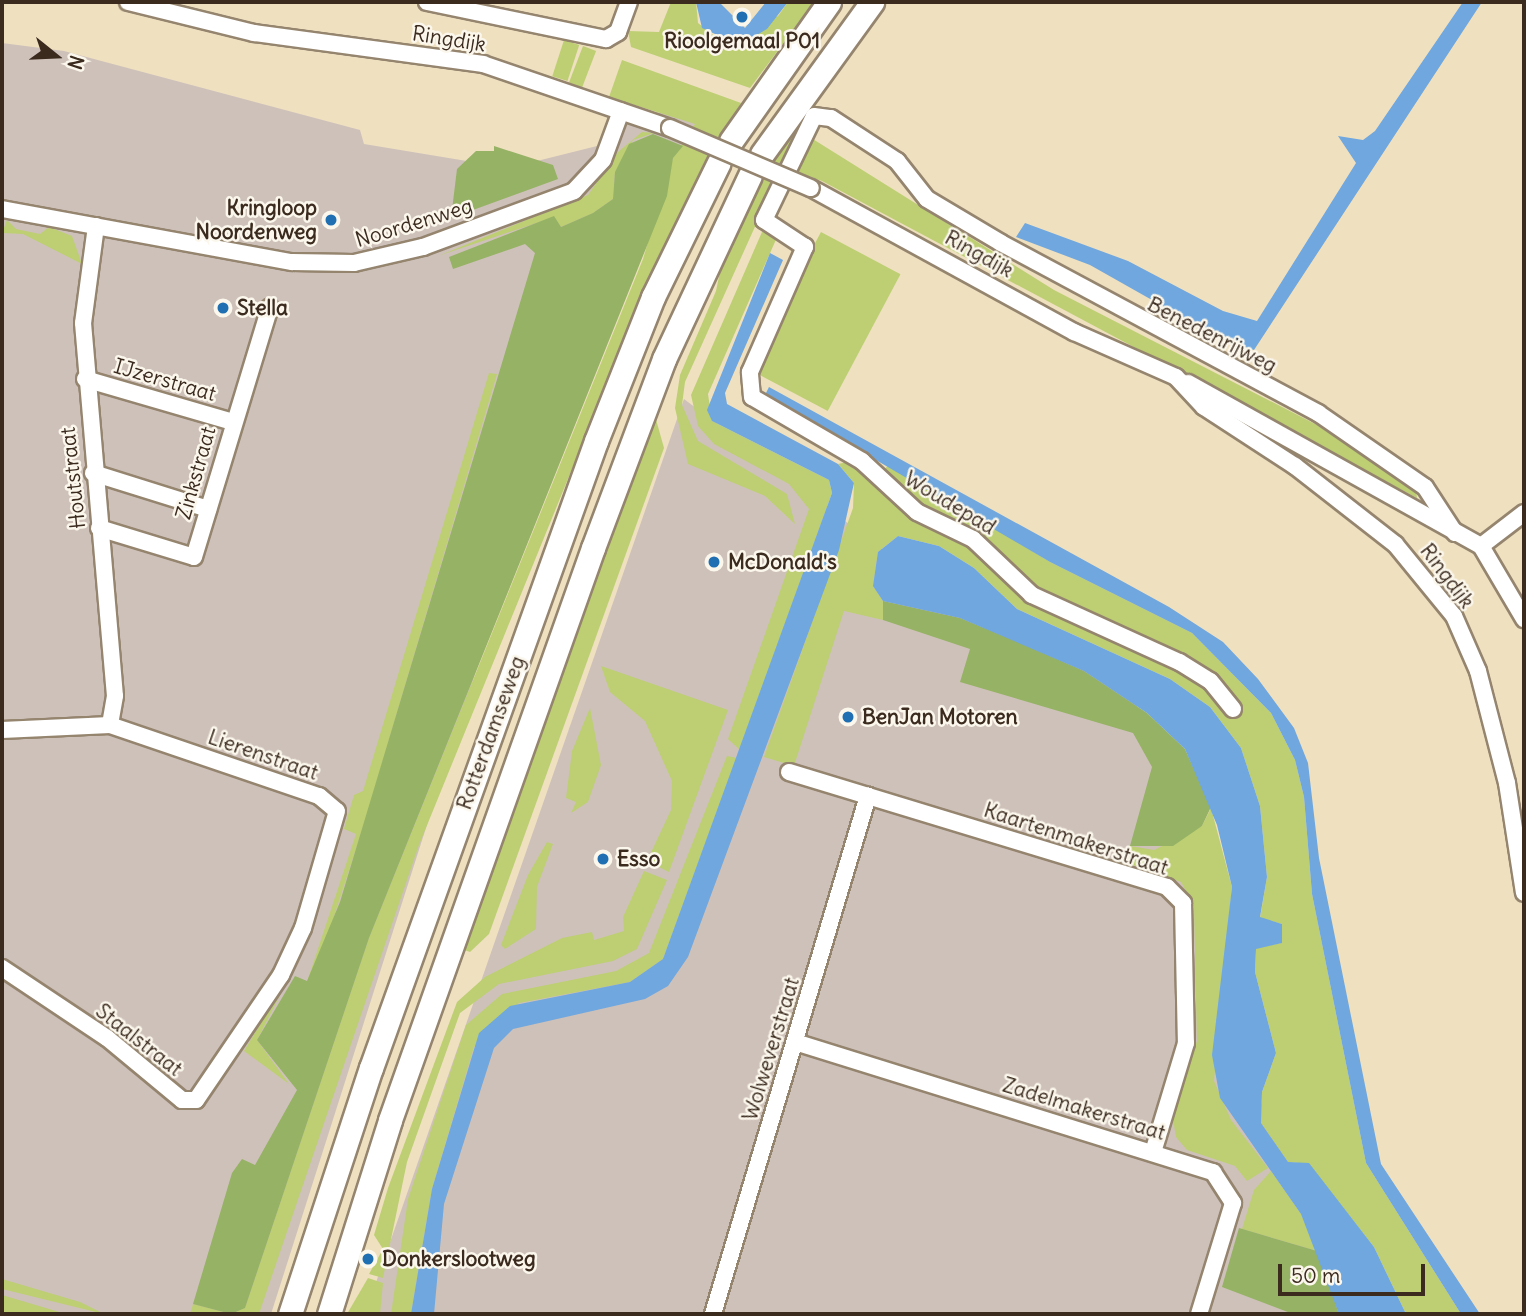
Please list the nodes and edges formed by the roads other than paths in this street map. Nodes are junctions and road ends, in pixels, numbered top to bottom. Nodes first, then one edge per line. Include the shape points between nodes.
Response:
1 (128, 2) edge
2 (427, 2) edge
3 (629, 2) edge
4 (829, 2) edge
5 (872, 2) edge
6 (621, 111) junction
7 (731, 141) dead end
8 (762, 154) dead end
9 (719, 162) dead end
10 (750, 175) dead end
11 (2, 209) edge
12 (764, 219) joint
13 (96, 226) junction
14 (270, 307) dead end
15 (1176, 377) junction
16 (85, 379) junction
17 (233, 422) junction
18 (93, 473) junction
19 (208, 509) junction
20 (1524, 513) edge
21 (99, 528) junction
22 (1455, 533) junction
23 (1481, 546) junction
24 (1524, 619) edge
25 (1233, 709) dead end
26 (110, 725) junction
27 (2, 730) edge
28 (789, 772) dead end
29 (868, 796) junction
30 (1524, 893) edge
31 (2, 968) edge
32 (281, 975) joint
33 (795, 1042) junction
34 (1153, 1152) junction
35 (290, 1314) edge
36 (329, 1314) edge
37 (713, 1314) edge
38 (1199, 1314) edge

1 - 6 street, Ringdijk via 254,33 483,64
2 - 3 street via 610,38
4 - 7 main road
5 - 8 main road via 809,82
6 - 13 street, Noordenweg via 599,167 574,191 385,257 292,262
6 - 15 street, Ringdijk, bridge via 811,188 1074,332
9 - 35 main road, Rotterdamseweg via 653,297 596,442 370,1068
10 - 36 main road, Rotterdamseweg via 664,359 593,548 390,1120
11 - 13 street, Noordenweg
12 - 22 street, Benedenrijweg via 805,128 818,114 897,161 927,199 1093,297 1318,413 1425,487
12 - 25 street, Woudepad via 805,247 750,372 752,397 862,461 917,512 973,539 1032,595 1187,666
13 - 16 street, Houtstraat via 83,323
14 - 17 street, Zinkstraat
15 - 22 street
15 - 30 street, Ringdijk via 1204,407 1361,513 1454,616 1494,728
16 - 17 street, IJzerstraat
16 - 18 street, Houtstraat
17 - 19 street, Zinkstraat
18 - 19 street
18 - 21 street, Houtstraat
19 - 21 street, Zinkstraat via 194,557
20 - 23 street
21 - 26 street, Houtstraat via 115,696
22 - 23 street
23 - 24 street
26 - 27 street, Lierenstraat
26 - 32 street, Lierenstraat via 319,796 337,811 303,928
28 - 29 street, Kaartenmakerstraat
29 - 33 street, Wolweverstraat
29 - 34 street, Kaartenmakerstraat via 1167,887 1183,903 1186,1044
31 - 32 street, Staalstraat via 107,1038 181,1100 196,1100
33 - 34 street, Zadelmakerstraat
33 - 37 street, Wolweverstraat
34 - 38 street, Zadelmakerstraat via 1213,1172 1229,1190 1233,1203

